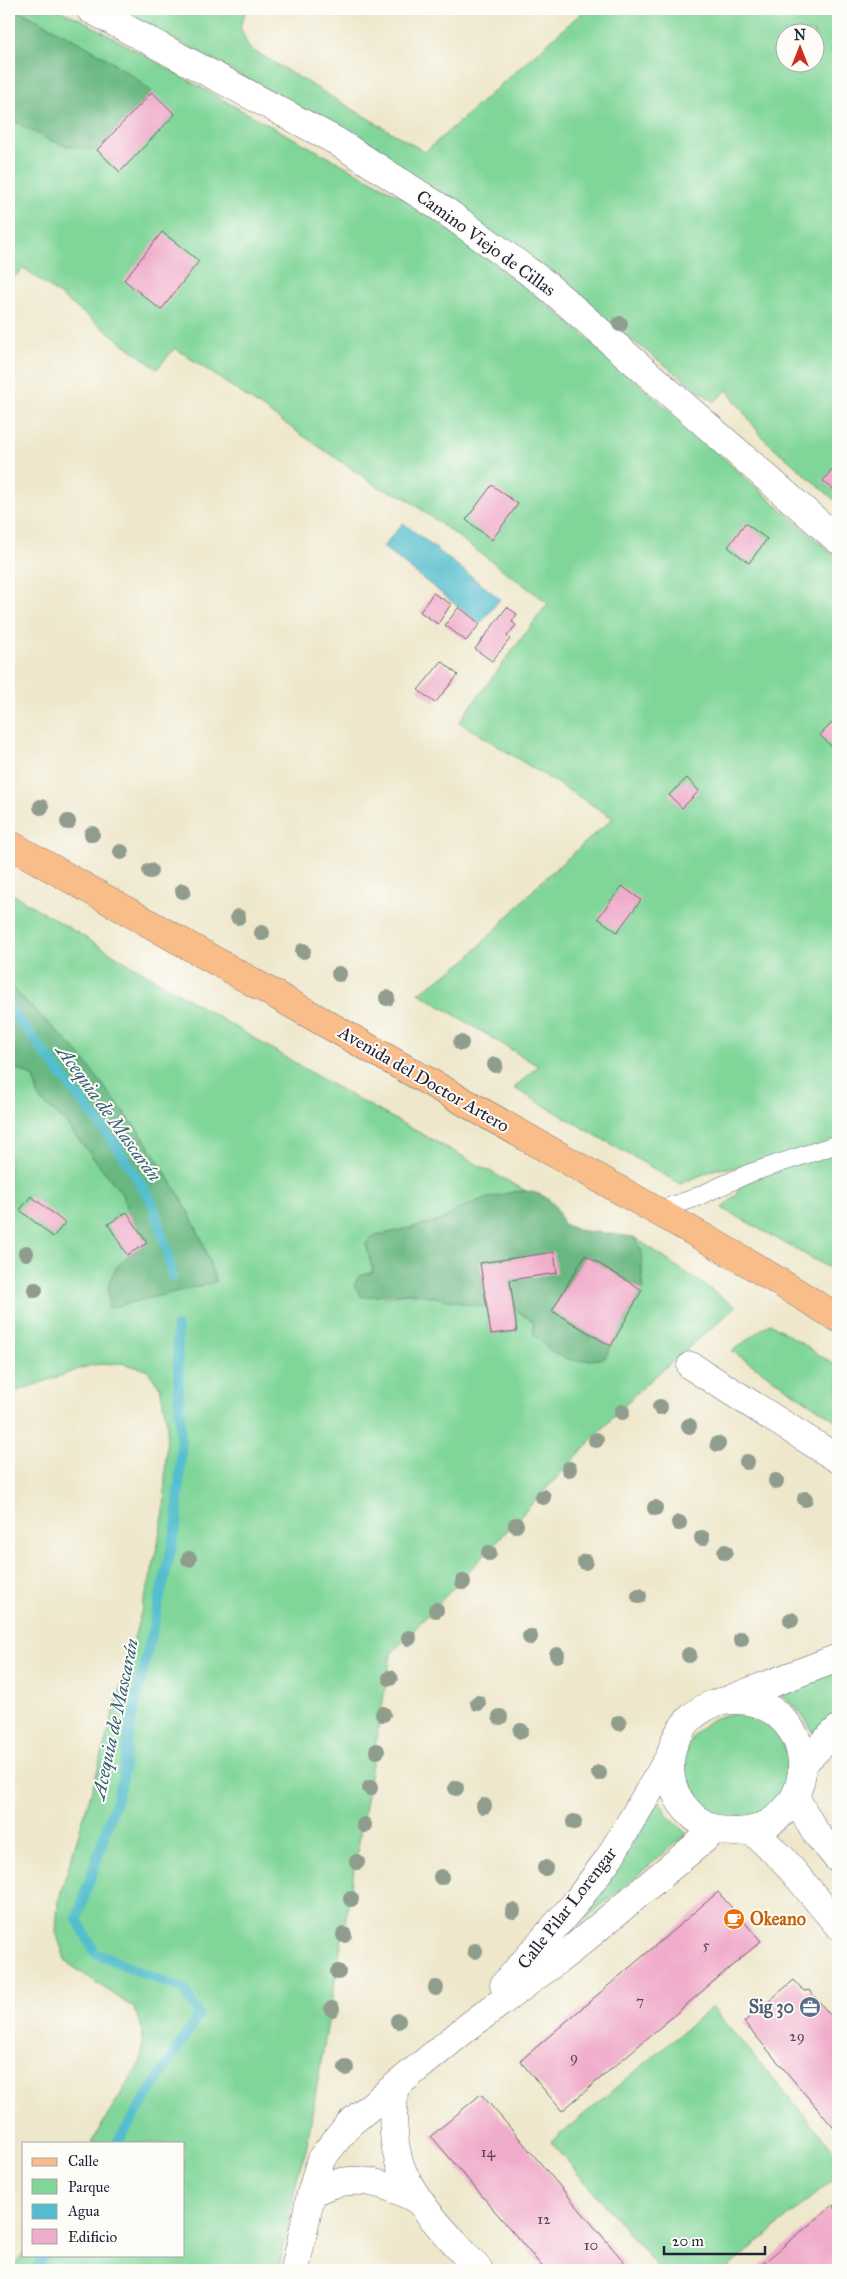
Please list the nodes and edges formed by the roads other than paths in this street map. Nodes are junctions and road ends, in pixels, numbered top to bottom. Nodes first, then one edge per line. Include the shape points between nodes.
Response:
1 (90, 9) edge
2 (838, 540) edge
3 (9, 844) edge
4 (838, 1144) edge
5 (657, 1211) junction
6 (838, 1318) edge
7 (691, 1366) dead end
8 (838, 1459) edge
9 (838, 1658) edge
10 (726, 1700) junction
11 (838, 1729) edge
12 (670, 1756) junction
13 (803, 1763) junction
14 (795, 1797) junction
15 (715, 1830) junction
16 (752, 1831) junction
17 (838, 1859) edge
18 (838, 1924) edge
19 (469, 2026) junction
20 (394, 2088) junction
21 (311, 2194) junction
22 (421, 2202) junction
23 (295, 2270) edge
24 (479, 2270) edge

1 - 2 street, Camino Viejo de Cillas via 336,141 444,210 543,282
3 - 5 main road, Avenida del Doctor Artero
4 - 5 lane via 750,1173
5 - 6 main road, Avenida del Doctor Artero
7 - 8 street
9 - 10 street
10 - 12 street via 706,1707 689,1719 676,1736
10 - 13 street via 745,1700 779,1714 791,1728
11 - 13 street
12 - 15 street via 670,1780 679,1801 694,1818
12 - 19 street, Calle Pilar Lorengar via 598,1872 546,1938
13 - 14 street via 802,1780
14 - 16 street via 777,1818
14 - 17 street via 815,1832
15 - 16 street
15 - 19 street, Calle Pilar Lorengar via 570,1951
16 - 18 street via 782,1858
19 - 20 street, Calle Pilar Lorengar
20 - 21 street, Calle Pilar Lorengar via 349,2124 321,2159
20 - 22 street via 393,2122 398,2160
21 - 22 street via 326,2184 372,2182
21 - 23 street, Calle Pilar Lorengar
22 - 24 street

